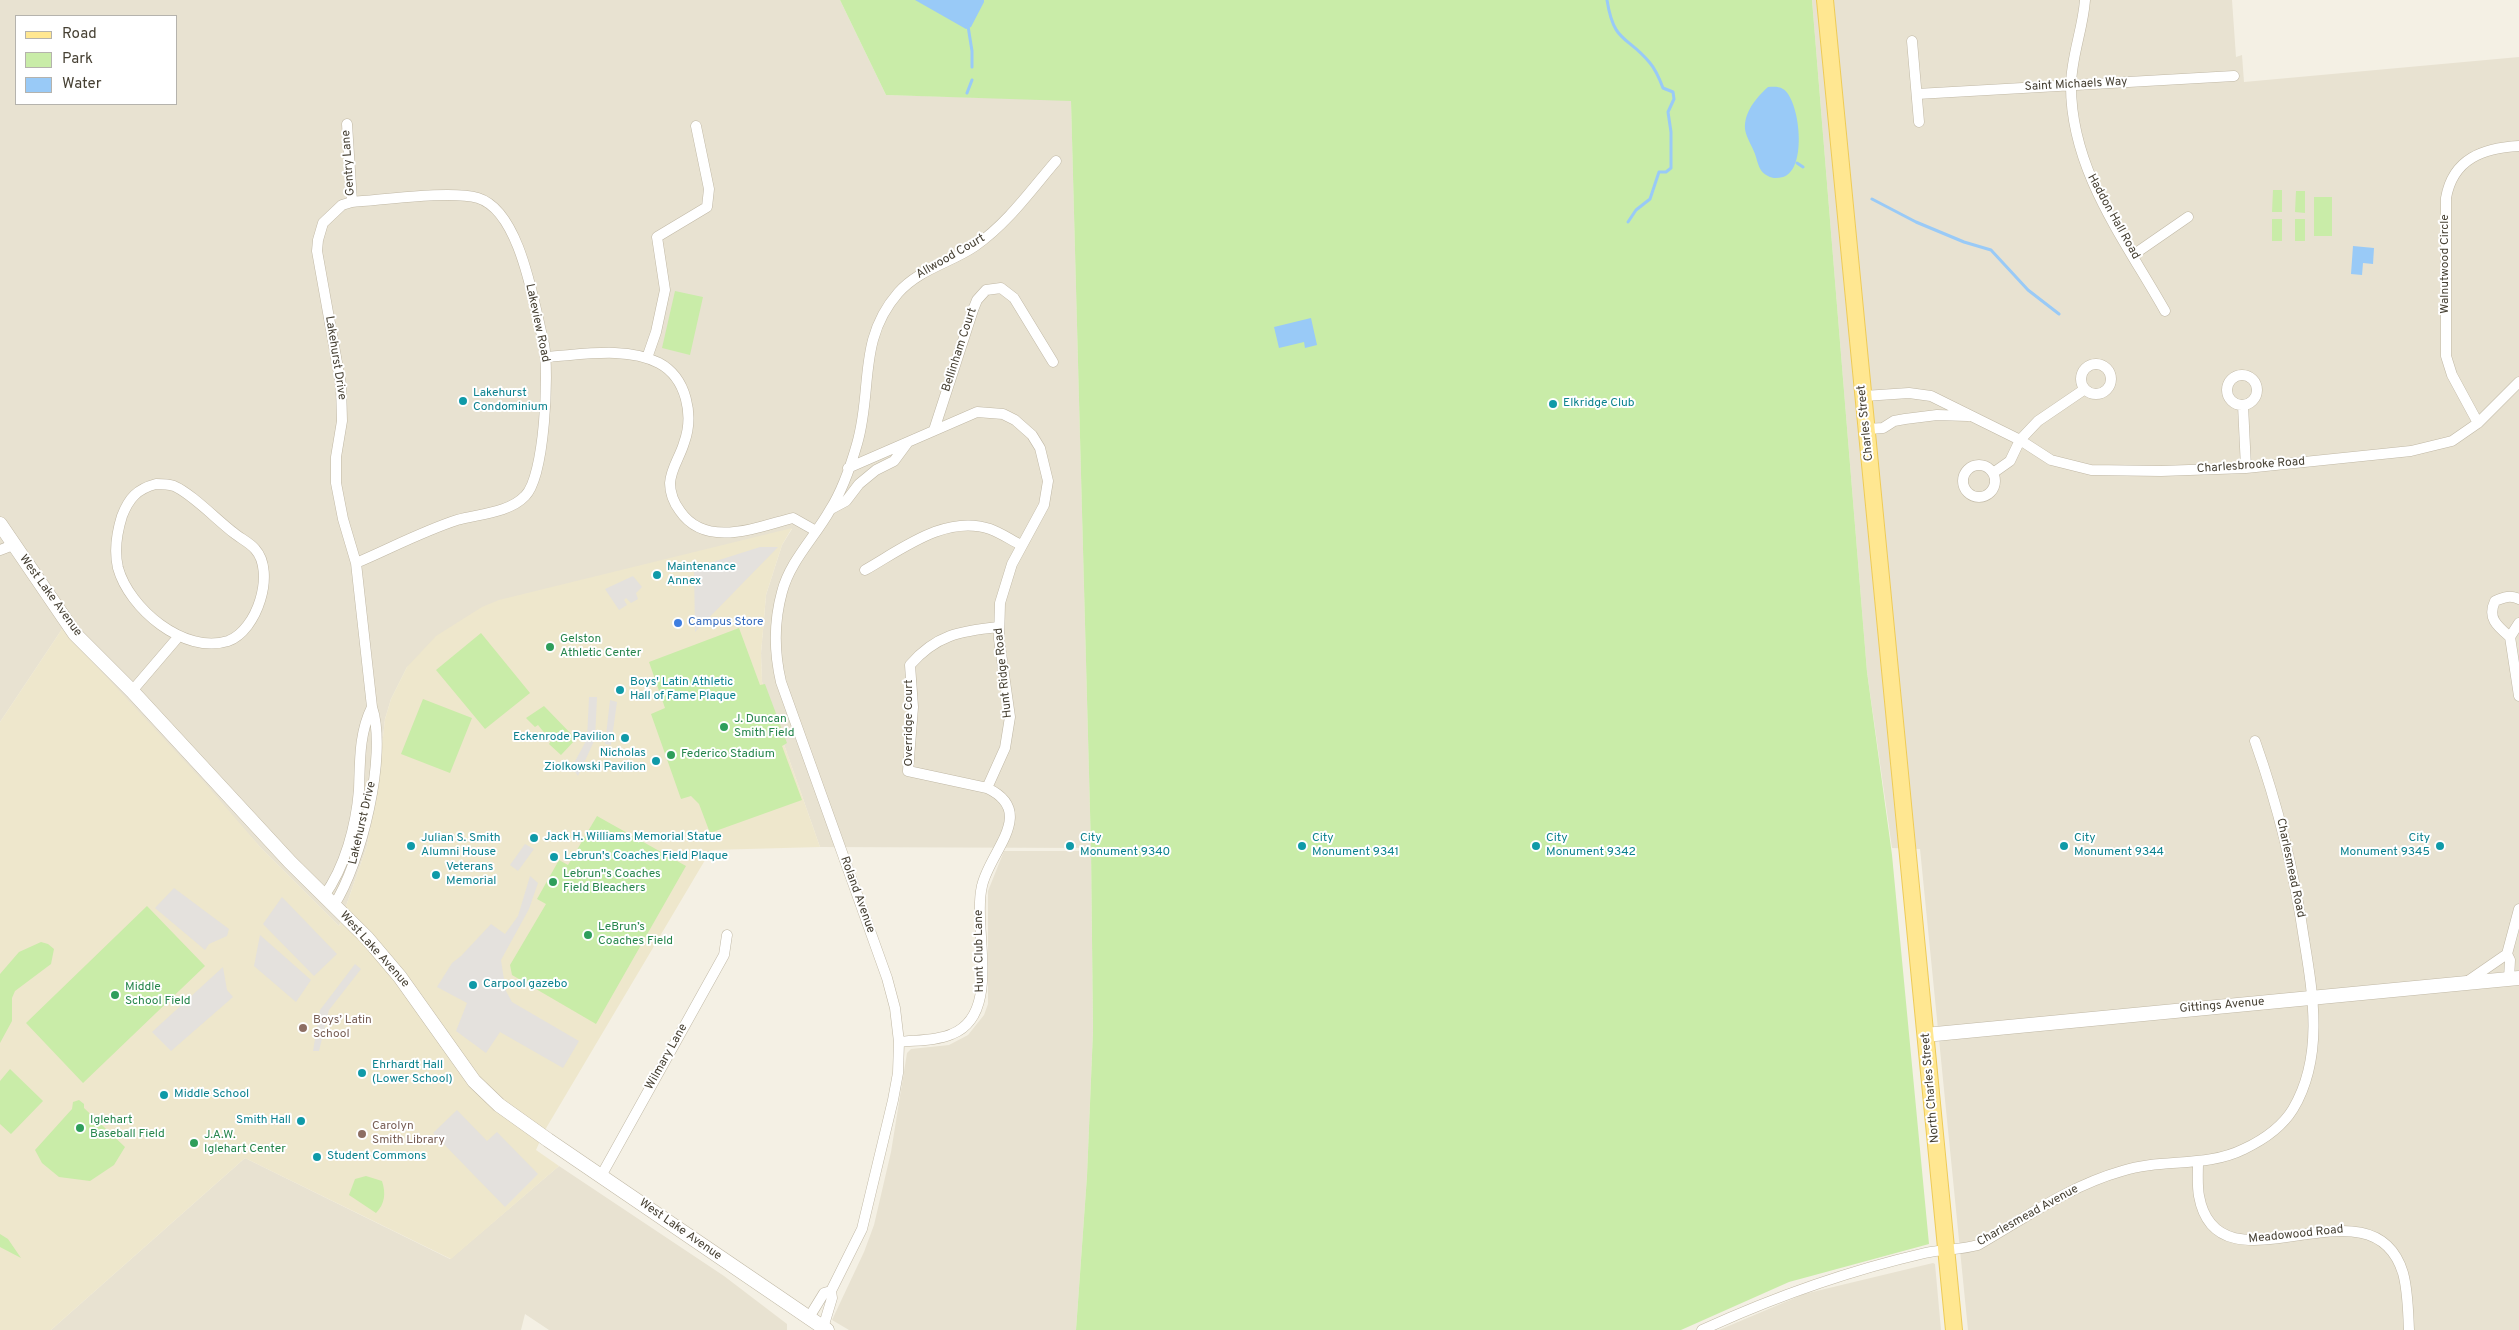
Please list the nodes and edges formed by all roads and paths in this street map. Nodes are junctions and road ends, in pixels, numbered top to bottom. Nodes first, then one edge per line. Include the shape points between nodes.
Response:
1 (1825, 0) edge
2 (2085, 0) edge
3 (1912, 41) dead end
4 (2234, 76) dead end
5 (2071, 85) junction
6 (1917, 94) junction
7 (1919, 122) dead end
8 (346, 124) dead end
9 (696, 126) dead end
10 (2519, 146) edge
11 (1056, 161) dead end
12 (352, 202) junction
13 (2188, 217) dead end
14 (2133, 255) junction
15 (2165, 310) dead end
16 (546, 357) junction
17 (647, 358) junction
18 (1052, 362) dead end
19 (2519, 382) edge
20 (2085, 389) dead end
21 (1864, 396) junction
22 (2243, 405) dead end
23 (1971, 416) junction
24 (2478, 423) junction
25 (1867, 429) junction
26 (934, 430) junction
27 (2020, 440) junction
28 (909, 441) junction
29 (848, 468) junction
30 (2246, 468) junction
31 (1993, 473) dead end
32 (831, 509) junction
33 (0, 524) edge
34 (816, 531) junction
35 (1021, 545) junction
36 (6, 547) edge
37 (356, 563) junction
38 (865, 570) dead end
39 (2519, 599) edge
40 (2519, 623) edge
41 (998, 627) junction
42 (179, 636) junction
43 (2510, 638) junction
44 (132, 691) junction
45 (2519, 696) edge
46 (372, 707) junction
47 (2254, 741) dead end
48 (987, 788) junction
49 (1006, 838) joint
50 (1908, 846) joint
51 (329, 901) junction
52 (2519, 908) edge
53 (727, 935) dead end
54 (2504, 957) junction
55 (2509, 979) edge
56 (2464, 983) junction
57 (2314, 998) junction
58 (1926, 1035) junction
59 (899, 1042) junction
60 (2198, 1162) junction
61 (601, 1176) junction
62 (1946, 1251) junction
63 (831, 1291) junction
64 (806, 1324) edge
65 (824, 1329) edge
66 (1702, 1330) edge
67 (1954, 1330) edge
68 (2409, 1330) edge

1 - 21 main road, Charles Street
2 - 5 street, Haddon Hall Road
3 - 6 street
4 - 5 street, Saint Michaels Way
5 - 6 street, Saint Michaels Way
5 - 14 street, Haddon Hall Road via 2075,130 2083,159
6 - 7 street
8 - 12 street, Gentry Lane
9 - 17 street via 709,189 708,207 656,237 666,290
10 - 24 street, Walnutwood Circle via 2491,149 2466,160 2454,174 2446,198 2446,356 2452,375
11 - 29 street, Allwood Court via 990,234 913,279 889,304 870,346 858,443
12 - 16 street, Lakeview Road via 465,196 480,199 498,210 514,237 523,263
12 - 37 street, Lakehurst Drive via 342,205 324,223 317,251 341,385 342,421 336,457 336,483
13 - 14 street
14 - 15 street, Haddon Hall Road
16 - 17 street via 611,353
16 - 37 street, Lakeview Road via 544,416 538,458 534,478 524,497 497,510 457,520
17 - 34 street via 671,373 686,397 690,417 687,435 670,482 684,517 694,526 720,533 736,533 793,518
18 - 26 street, Bellinham Court via 1014,298 1001,288 986,290 973,310
19 - 24 street, Charlesbrooke Road
20 - 27 street via 2045,415
21 - 23 street, Charlesbrooke Road via 1909,393 1931,396
21 - 25 main road, Charles Street
22 - 30 street
23 - 25 street, Charlesbrooke Road via 1937,415 1894,420 1883,428
23 - 27 street, Charlesbrooke Road
24 - 30 street, Charlesbrooke Road via 2452,441 2411,451
25 - 50 main road, Charles Street
26 - 28 street, Hunt Ridge Road
26 - 35 street, Hunt Ridge Road via 965,415 989,411 1015,420 1032,436 1047,468 1047,495 1038,520
27 - 30 street, Charlesbrooke Road via 2051,460 2091,470
27 - 31 street via 2010,461
28 - 29 street, Hunt Ridge Road
28 - 32 street, Hunt Ridge Road via 894,461 876,470 846,501
29 - 32 street, Allwood Court
32 - 34 street, Roland Avenue
33 - 36 street, West Lake Avenue
34 - 59 street, Roland Avenue via 782,590 776,629 778,668 887,978 896,1008
35 - 38 street via 990,529 961,526 918,540
35 - 41 street, Hunt Ridge Road via 1004,584
36 - 44 street, West Lake Avenue via 75,634
37 - 46 street, Lakehurst Drive
39 - 43 street via 2501,598 2495,601 2491,611 2494,622
40 - 43 street
41 - 48 street, Hunt Ridge Road via 1010,717 1005,748
41 - 48 street, Overridge Court via 951,635 934,643 910,665 913,707 908,771
42 - 42 street via 212,642 237,636 259,606 262,569 256,550 175,487 156,484 143,487 126,503 118,532 118,566 127,588 144,611
42 - 44 street
43 - 45 street
44 - 51 street, West Lake Avenue
46 - 51 street, Lakehurst Drive via 362,734 352,829
46 - 51 street, Lakehurst Drive via 377,720 370,802 353,870
47 - 57 street, Charlesmead Road via 2274,796 2291,862
48 - 49 street, Overridge Court via 998,794 1009,809 1010,825
49 - 59 street, Hunt Club Lane via 990,860 979,902 982,993 975,1016 953,1034
50 - 58 main road, North Charles Street
51 - 61 street, West Lake Avenue via 400,977 474,1082 499,1105
52 - 54 street
53 - 61 street, Wilmary Lane via 724,955
54 - 55 street
54 - 56 street
55 - 56 street, Gittings Avenue
56 - 57 street, Gittings Avenue
57 - 58 street, Gittings Avenue
57 - 60 street, Charlesmead Avenue via 2310,1060 2292,1109 2281,1124 2258,1142 2228,1156
58 - 62 main road, North Charles Street
59 - 63 street, Roland Avenue via 893,1100 862,1229
60 - 62 street, Charlesmead Avenue via 2146,1165 2098,1179 2059,1196 1978,1245
60 - 68 street, Meadowood Road via 2199,1196 2203,1209 2216,1228 2228,1236 2259,1241 2350,1230 2376,1238 2387,1247 2403,1272
61 - 64 street, West Lake Avenue
62 - 66 street, Charlesmead Avenue via 1927,1253 1811,1284
62 - 67 main road, North Charles Street
63 - 64 street, Roland Avenue via 824,1293
63 - 65 street, Roland Avenue
64 - 65 street, West Lake Avenue

